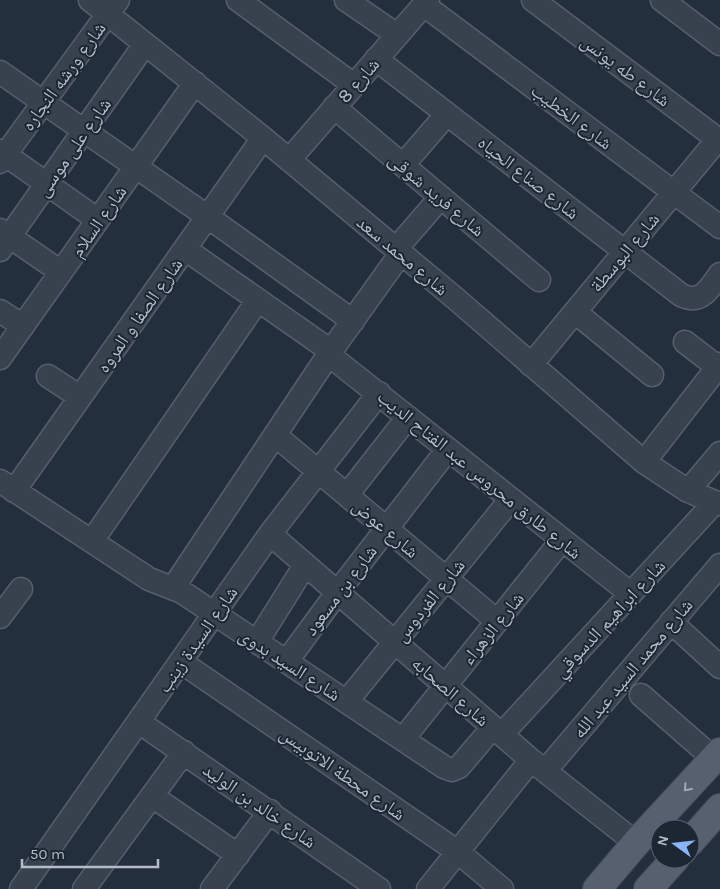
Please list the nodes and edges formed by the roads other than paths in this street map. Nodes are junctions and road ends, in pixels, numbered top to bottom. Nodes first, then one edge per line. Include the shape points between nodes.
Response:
1 (90, 0) edge
2 (238, 0) edge
3 (346, 0) edge
4 (533, 0) edge
5 (662, 0) edge
6 (426, 2) edge
7 (113, 7) edge
8 (397, 36) junction
9 (146, 44) junction
10 (720, 44) edge
11 (376, 59) junction
12 (0, 72) edge
13 (195, 83) junction
14 (354, 85) junction
15 (44, 102) junction
16 (334, 107) junction
17 (447, 114) junction
18 (84, 130) junction
19 (263, 138) junction
20 (719, 140) edge
21 (2, 156) edge
22 (289, 160) junction
23 (403, 165) junction
24 (136, 167) junction
25 (47, 184) junction
26 (674, 192) junction
27 (441, 197) junction
28 (208, 217) junction
29 (98, 220) junction
30 (720, 227) edge
31 (3, 239) edge
32 (185, 250) junction
33 (398, 251) junction
34 (624, 251) junction
35 (62, 272) junction
36 (720, 274) edge
37 (539, 280) dead end
38 (258, 300) junction
39 (0, 311) edge
40 (575, 312) junction
41 (353, 321) junction
42 (22, 326) junction
43 (685, 342) dead end
44 (330, 353) junction
45 (0, 358) edge
46 (531, 365) junction
47 (719, 367) edge
48 (652, 375) dead end
49 (48, 376) dead end
50 (379, 393) junction
51 (80, 397) junction
52 (408, 417) junction
53 (275, 435) junction
54 (448, 448) junction
55 (720, 453) edge
56 (644, 462) junction
57 (318, 471) junction
58 (7, 486) edge
59 (688, 491) junction
60 (347, 495) junction
61 (511, 499) junction
62 (718, 503) edge
63 (387, 528) junction
64 (270, 534) junction
65 (562, 540) junction
66 (92, 541) junction
67 (305, 565) junction
68 (720, 565) edge
69 (447, 578) junction
70 (174, 588) junction
71 (21, 589) dead end
72 (337, 593) junction
73 (631, 594) junction
74 (213, 613) junction
75 (0, 617) edge
76 (497, 621) junction
77 (671, 622) junction
78 (257, 642) junction
79 (395, 642) junction
80 (287, 661) junction
81 (181, 662) junction
82 (720, 667) edge
83 (445, 686) junction
84 (641, 695) dead end
85 (347, 701) junction
86 (139, 722) junction
87 (498, 731) junction
88 (403, 739) junction
89 (184, 752) junction
90 (717, 755) edge
91 (538, 765) junction
92 (152, 796) junction
93 (270, 811) junction
94 (716, 813) edge
95 (700, 822) edge
96 (700, 831) edge
97 (641, 845) edge
98 (458, 852) junction
99 (238, 855) junction
100 (666, 869) edge
101 (21, 889) edge
102 (84, 889) edge
103 (212, 889) edge
104 (379, 889) edge
105 (428, 889) edge
106 (502, 889) edge
107 (597, 889) edge
108 (648, 889) edge

1 - 7 street, شارع محمد سعد
2 - 14 street
3 - 8 street
4 - 20 street, شارع طه يونس
5 - 10 street
6 - 8 street, شارع 8
6 - 26 street, شارع الخطيب
7 - 9 street, شارع محمد سعد
7 - 15 street, شارع ورشه النجاره
8 - 11 street, شارع 8
9 - 13 street, شارع محمد سعد
9 - 18 street, شارع على موسى
11 - 14 street, شارع 8
11 - 17 street, شارع صناع الحياه
12 - 15 street
13 - 19 street, شارع محمد سعد
13 - 24 street, شارع السلام
14 - 16 street, شارع 8
15 - 18 street
15 - 21 street, شارع ورشه النجاره
16 - 22 street, شارع 8
16 - 23 street, شارع فريد شوقى
17 - 23 street
17 - 34 street, شارع صناع الحياه
18 - 24 street
18 - 25 street, شارع على موسى
19 - 22 street, شارع محمد سعد
19 - 28 street, شارع الصفا و المروه
20 - 26 street, شارع البوسطة
21 - 25 street
22 - 33 street, شارع محمد سعد
23 - 27 street, شارع فريد شوقى
24 - 28 street
24 - 29 street, شارع السلام
25 - 29 street
25 - 31 street, شارع على موسى
26 - 30 street, شارع الخطيب
26 - 34 street, شارع البوسطة
27 - 33 street
27 - 37 street, شارع فريد شوقى
28 - 32 street, شارع الصفا و المروه
28 - 41 street
29 - 35 street, شارع السلام
31 - 35 street
32 - 38 street, شارع طارق محروس عبد الفتاح الديب
32 - 51 street, شارع الصفا و المروه
33 - 41 street
33 - 46 street, شارع محمد سعد
34 - 36 street, شارع صناع الحياه via 690,299 706,293
34 - 40 street, شارع البوسطة
35 - 42 street, شارع السلام
38 - 44 street, شارع طارق محروس عبد الفتاح الديب
38 - 66 street
39 - 42 street
40 - 46 street, شارع البوسطة
40 - 48 street
41 - 44 street
42 - 45 street, شارع السلام
43 - 47 street
44 - 50 street, شارع طارق محروس عبد الفتاح الديب
44 - 53 street
46 - 56 street, شارع محمد سعد
47 - 56 street
49 - 51 street
50 - 52 street, شارع طارق محروس عبد الفتاح الديب
50 - 57 street, شارع السيدة زينب
51 - 58 street, شارع الصفا و المروه
52 - 54 street, شارع طارق محروس عبد الفتاح الديب
52 - 60 street
53 - 57 street, شارع عوض
53 - 70 street
54 - 61 street, شارع طارق محروس عبد الفتاح الديب
54 - 63 street, شارع بن مسعود
55 - 59 street
56 - 59 street, شارع محمد سعد
57 - 60 street, شارع عوض
57 - 64 street, شارع السيدة زينب
58 - 66 street, شارع السيد بدوى
59 - 62 street, شارع محمد سعد
60 - 63 street, شارع عوض
61 - 65 street, شارع طارق محروس عبد الفتاح الديب
61 - 69 street, شارع الفردوس
62 - 73 street, شارع ابراهيم الدسوقي
63 - 69 street, شارع عوض
63 - 72 street, شارع بن مسعود
64 - 67 street, شارع الصحابه
64 - 74 street, شارع السيدة زينب
65 - 73 street, شارع طارق محروس عبد الفتاح الديب
65 - 76 street, شارع الزهراء
66 - 70 street, شارع السيد بدوى via 149,579
67 - 72 street, شارع الصحابه
67 - 78 street
68 - 77 street, شارع محمد السيد عبد الله
69 - 76 street, شارع عوض
69 - 79 street, شارع الفردوس
70 - 74 street, شارع السيد بدوى
71 - 75 street
72 - 79 street, شارع الصحابه
72 - 80 street, شارع بن مسعود
73 - 87 street, شارع ابراهيم الدسوقي
74 - 78 street, شارع السيد بدوى
74 - 81 street, شارع السيدة زينب
76 - 83 street, شارع الزهراء
77 - 82 street
77 - 91 street, شارع محمد السيد عبد الله
78 - 80 street, شارع السيد بدوى
79 - 83 street, شارع الصحابه
79 - 85 street, شارع الفردوس
80 - 85 street, شارع السيد بدوى
81 - 86 street, شارع السيدة زينب
81 - 98 street, شارع محطة الاتوبيس
83 - 87 street, شارع الصحابه
83 - 88 street, شارع الزهراء
84 - 90 street
85 - 88 street, شارع السيد بدوى
86 - 89 street, شارع خالد بن الوليد
86 - 101 street, شارع السيدة زينب
87 - 88 street, شارع السيد بدوى via 452,770
87 - 91 street, شارع الصحابه
89 - 92 street
89 - 93 street, شارع خالد بن الوليد
90 -> 97 main road
91 - 97 street, شارع الصحابه
91 - 98 street, شارع محمد السيد عبد الله
92 - 99 street
92 - 102 street
93 - 99 street
93 - 104 street, شارع خالد بن الوليد
94 - 95 main road
94 - 96 main road
97 - 107 main road
98 - 105 street, شارع محمد السيد عبد الله
98 - 106 street, شارع محطة الاتوبيس
99 - 103 street
100 - 108 main road

